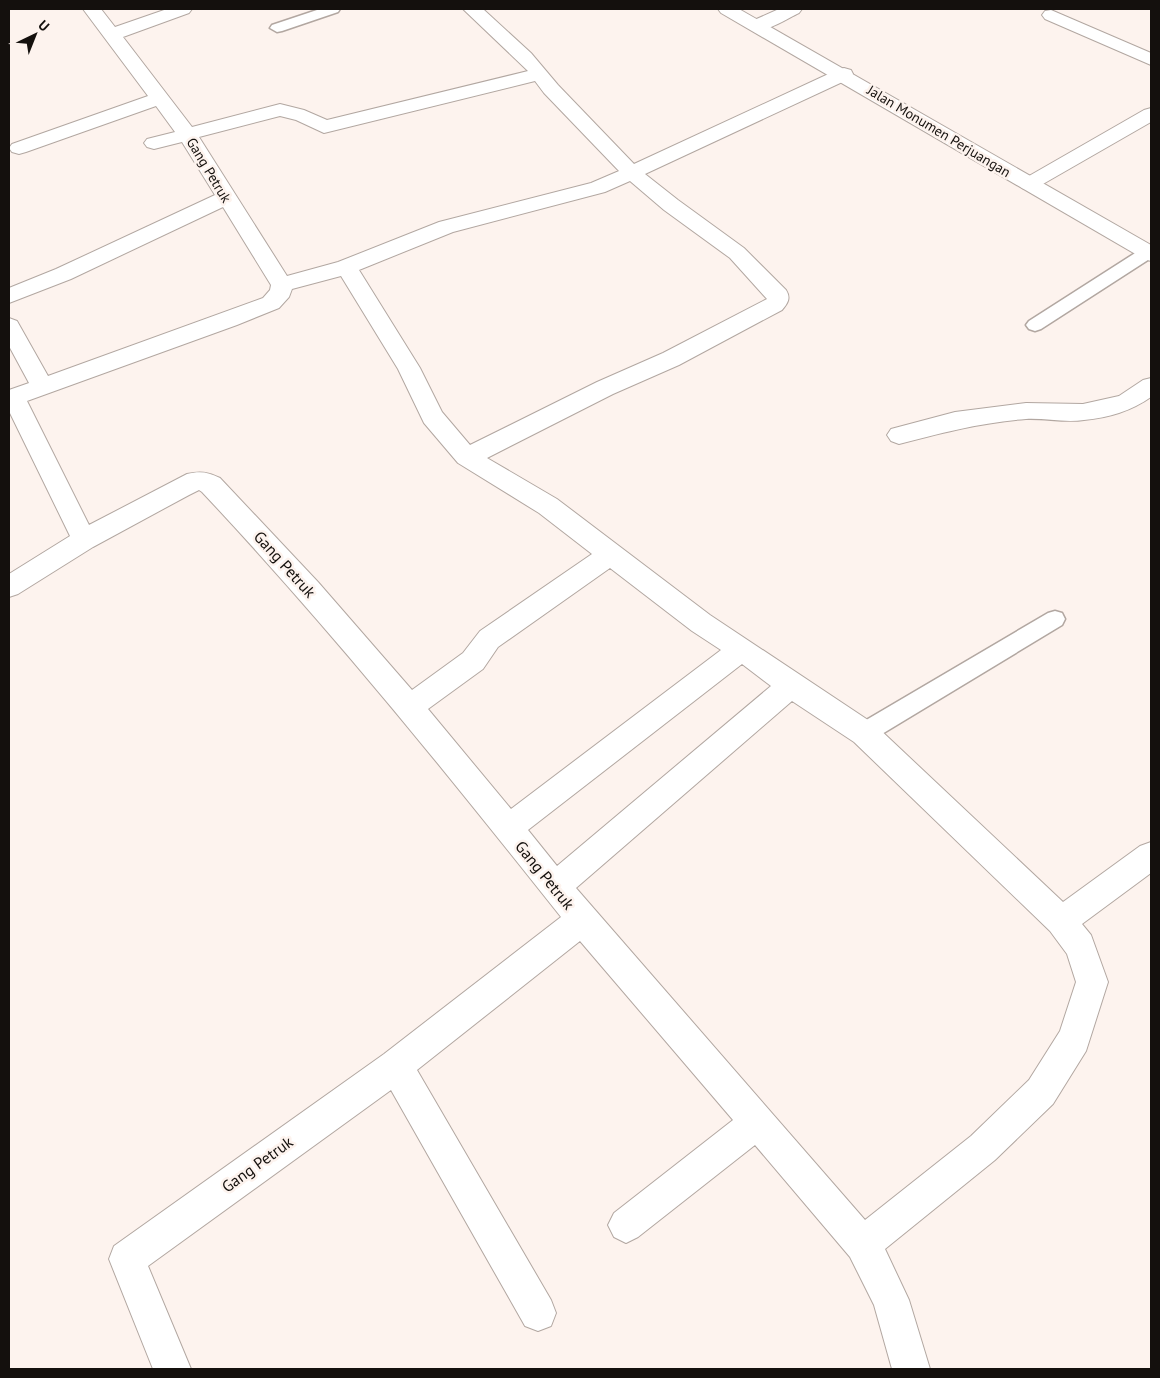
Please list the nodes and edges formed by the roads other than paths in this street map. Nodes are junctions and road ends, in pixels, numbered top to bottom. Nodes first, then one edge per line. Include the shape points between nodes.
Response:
1 (92, 9) edge
2 (183, 9) edge
3 (333, 9) edge
4 (472, 9) edge
5 (727, 9) edge
6 (793, 9) edge
7 (1052, 15) dead end
8 (758, 25) junction
9 (277, 28) dead end
10 (111, 34) junction
11 (1151, 60) edge
12 (540, 74) junction
13 (844, 74) junction
14 (161, 98) junction
15 (1151, 114) edge
16 (187, 134) junction
17 (154, 143) dead end
18 (19, 148) dead end
19 (631, 172) junction
20 (1029, 184) junction
21 (225, 198) junction
22 (1150, 253) edge
23 (346, 267) junction
24 (282, 285) junction
25 (9, 296) edge
26 (1035, 325) dead end
27 (9, 326) edge
28 (42, 386) junction
29 (1151, 386) edge
30 (11, 398) edge
31 (899, 435) dead end
32 (467, 457) junction
33 (84, 540) junction
34 (611, 554) junction
35 (9, 587) edge
36 (1055, 619) dead end
37 (742, 649) junction
38 (792, 685) junction
39 (410, 707) junction
40 (864, 733) junction
41 (508, 828) junction
42 (1151, 856) edge
43 (555, 887) junction
44 (582, 920) junction
45 (1061, 922) junction
46 (396, 1066) junction
47 (756, 1123) junction
48 (626, 1225) dead end
49 (863, 1244) junction
50 (538, 1313) dead end
51 (172, 1369) edge
52 (910, 1369) edge

1 - 10 street, Gang Petruk
2 - 10 street
3 - 9 lane
4 - 12 street
5 - 8 street, Jalan Monumen Perjuangan
6 - 8 street
7 - 11 street
8 - 13 street, Jalan Monumen Perjuangan
10 - 14 street, Gang Petruk
12 - 16 street via 324,127 294,111 280,110
12 - 19 street
13 - 19 street
13 - 20 street, Jalan Monumen Perjuangan
14 - 16 street, Gang Petruk
14 - 18 street
15 - 20 street
16 - 17 street
16 - 21 street, Gang Petruk
19 - 23 street via 598,188 446,227
19 - 32 street via 737,253 778,295 778,301 671,359
20 - 22 street, Jalan Monumen Perjuangan
21 - 24 street, Gang Petruk
21 - 25 street via 62,275
22 - 26 lane
23 - 24 street
23 - 32 street via 409,368 432,417
24 - 28 street via 281,292 271,303
27 - 28 street
28 - 30 street
29 - 31 street via 1126,403 1083,412 1026,411 955,421
30 - 33 street
32 - 34 street via 548,506
33 - 35 street, Gang Petruk
33 - 39 street, Gang Petruk via 180,488 204,481 278,554
34 - 37 street via 701,623
34 - 39 street via 488,639 473,661
36 - 40 lane
37 - 38 street
37 - 41 street
38 - 40 street
38 - 43 street
39 - 41 street, Gang Petruk
40 - 45 street
41 - 43 street, Gang Petruk
42 - 45 street
43 - 44 street, Gang Petruk
44 - 46 street, Gang Petruk
44 - 47 street
45 - 49 street via 1080,946 1092,982 1074,1039 1041,1092 1022,1111 983,1148
46 - 50 street
46 - 51 street, Gang Petruk via 128,1259
47 - 48 street
47 - 49 street
49 - 52 street via 891,1300

